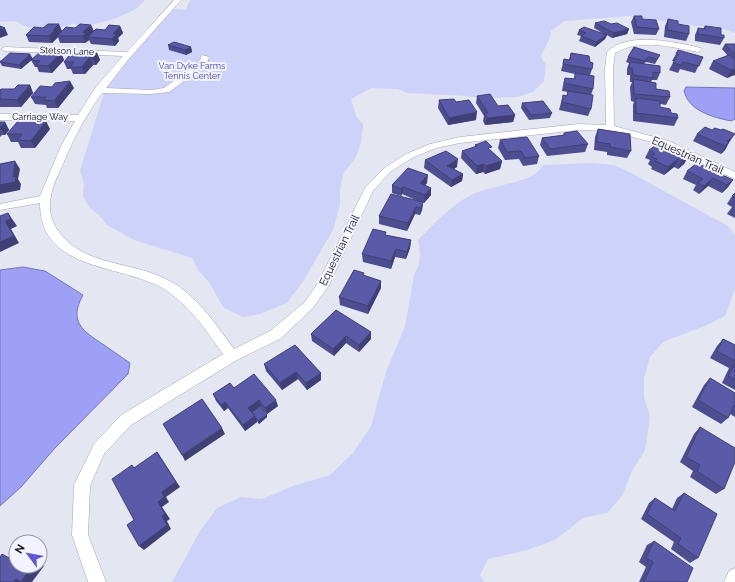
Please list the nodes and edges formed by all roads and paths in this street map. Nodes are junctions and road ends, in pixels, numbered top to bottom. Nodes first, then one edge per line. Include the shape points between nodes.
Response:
1 (178, 0) edge
2 (5, 49) dead end
3 (698, 50) dead end
4 (128, 54) junction
5 (205, 57) dead end
6 (98, 90) junction
7 (0, 117) edge
8 (80, 118) junction
9 (610, 128) junction
10 (735, 176) edge
11 (45, 200) junction
12 (0, 207) edge
13 (232, 356) junction
14 (735, 577) edge
15 (97, 582) edge
16 (733, 582) edge

1 - 4 street
2 - 4 street, Stetson Lane
3 - 9 street via 640,42 618,46 611,52
4 - 6 street
5 - 6 street via 203,64 166,90
6 - 8 street
7 - 8 street, Carriage Way
8 - 11 street via 61,154
9 - 10 street, Equestrian Trail via 666,143
9 - 13 street, Equestrian Trail via 578,127 460,140 433,146 409,156 387,170 369,190 323,285 309,305 275,335
11 - 12 street
11 - 13 street via 47,223 63,245 90,261 144,275 176,289 204,318
13 - 15 street, Equestrian Trail via 126,420 99,449 82,485 80,535
14 - 16 street

